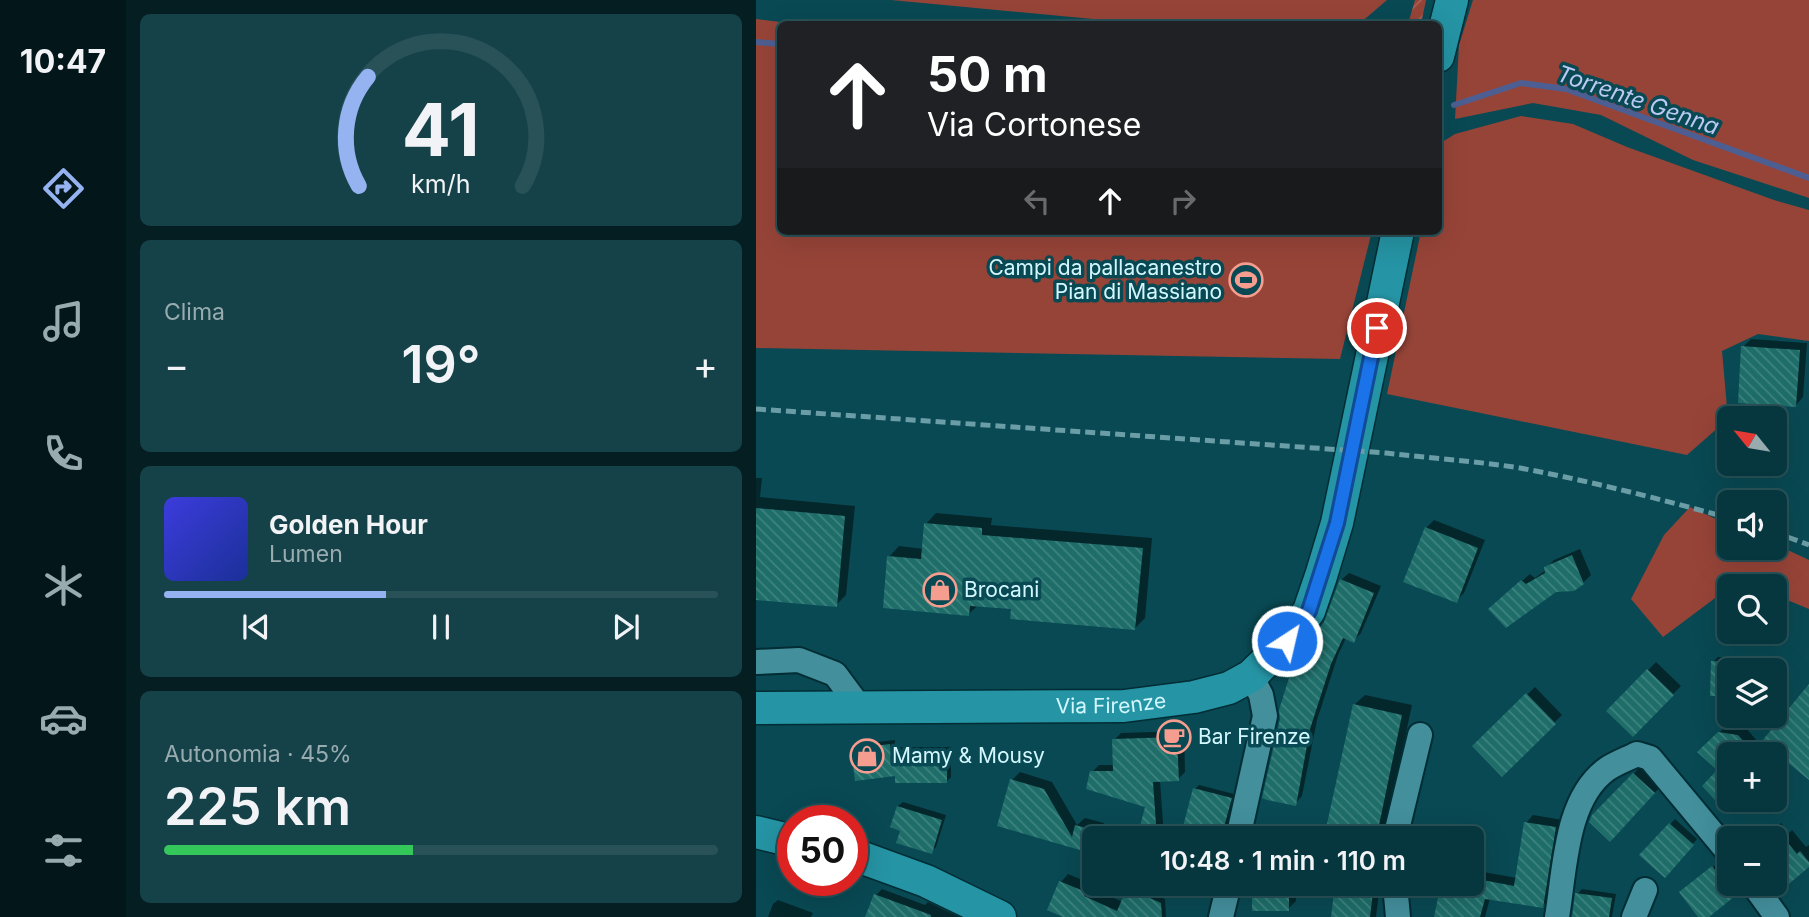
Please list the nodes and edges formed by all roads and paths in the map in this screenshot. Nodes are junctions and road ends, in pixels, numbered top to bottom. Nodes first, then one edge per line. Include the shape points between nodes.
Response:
1 (1452, 0) edge
2 (1442, 40) edge
3 (1397, 235) edge
4 (756, 662) edge
5 (1251, 676) junction
6 (756, 708) edge
7 (861, 709) junction
8 (1420, 735) dead end
9 (1241, 826) edge
10 (1398, 826) edge
11 (756, 832) edge
12 (777, 837) edge
13 (1717, 839) edge
14 (868, 860) edge
15 (1645, 890) dead end
16 (1226, 896) edge
17 (1396, 896) edge
18 (1762, 896) edge
19 (1000, 917) edge
20 (1221, 917) edge
21 (1398, 917) edge
22 (1557, 917) edge
23 (1634, 917) edge
24 (1777, 917) edge

1 - 2 main road
3 - 5 main road, Via Firenze via 1321,576 1309,611 1287,641
4 - 7 street via 799,660 835,674
5 - 7 main road, Via Firenze via 1229,688 1194,697 1124,706
5 - 9 street via 1265,716
6 - 7 main road, Via Firenze
8 - 10 street
11 - 12 main road
13 - 22 street via 1650,758 1637,754 1606,770 1580,800
14 - 19 main road via 926,881
15 - 23 street
16 - 20 street
17 - 21 street
18 - 24 street

